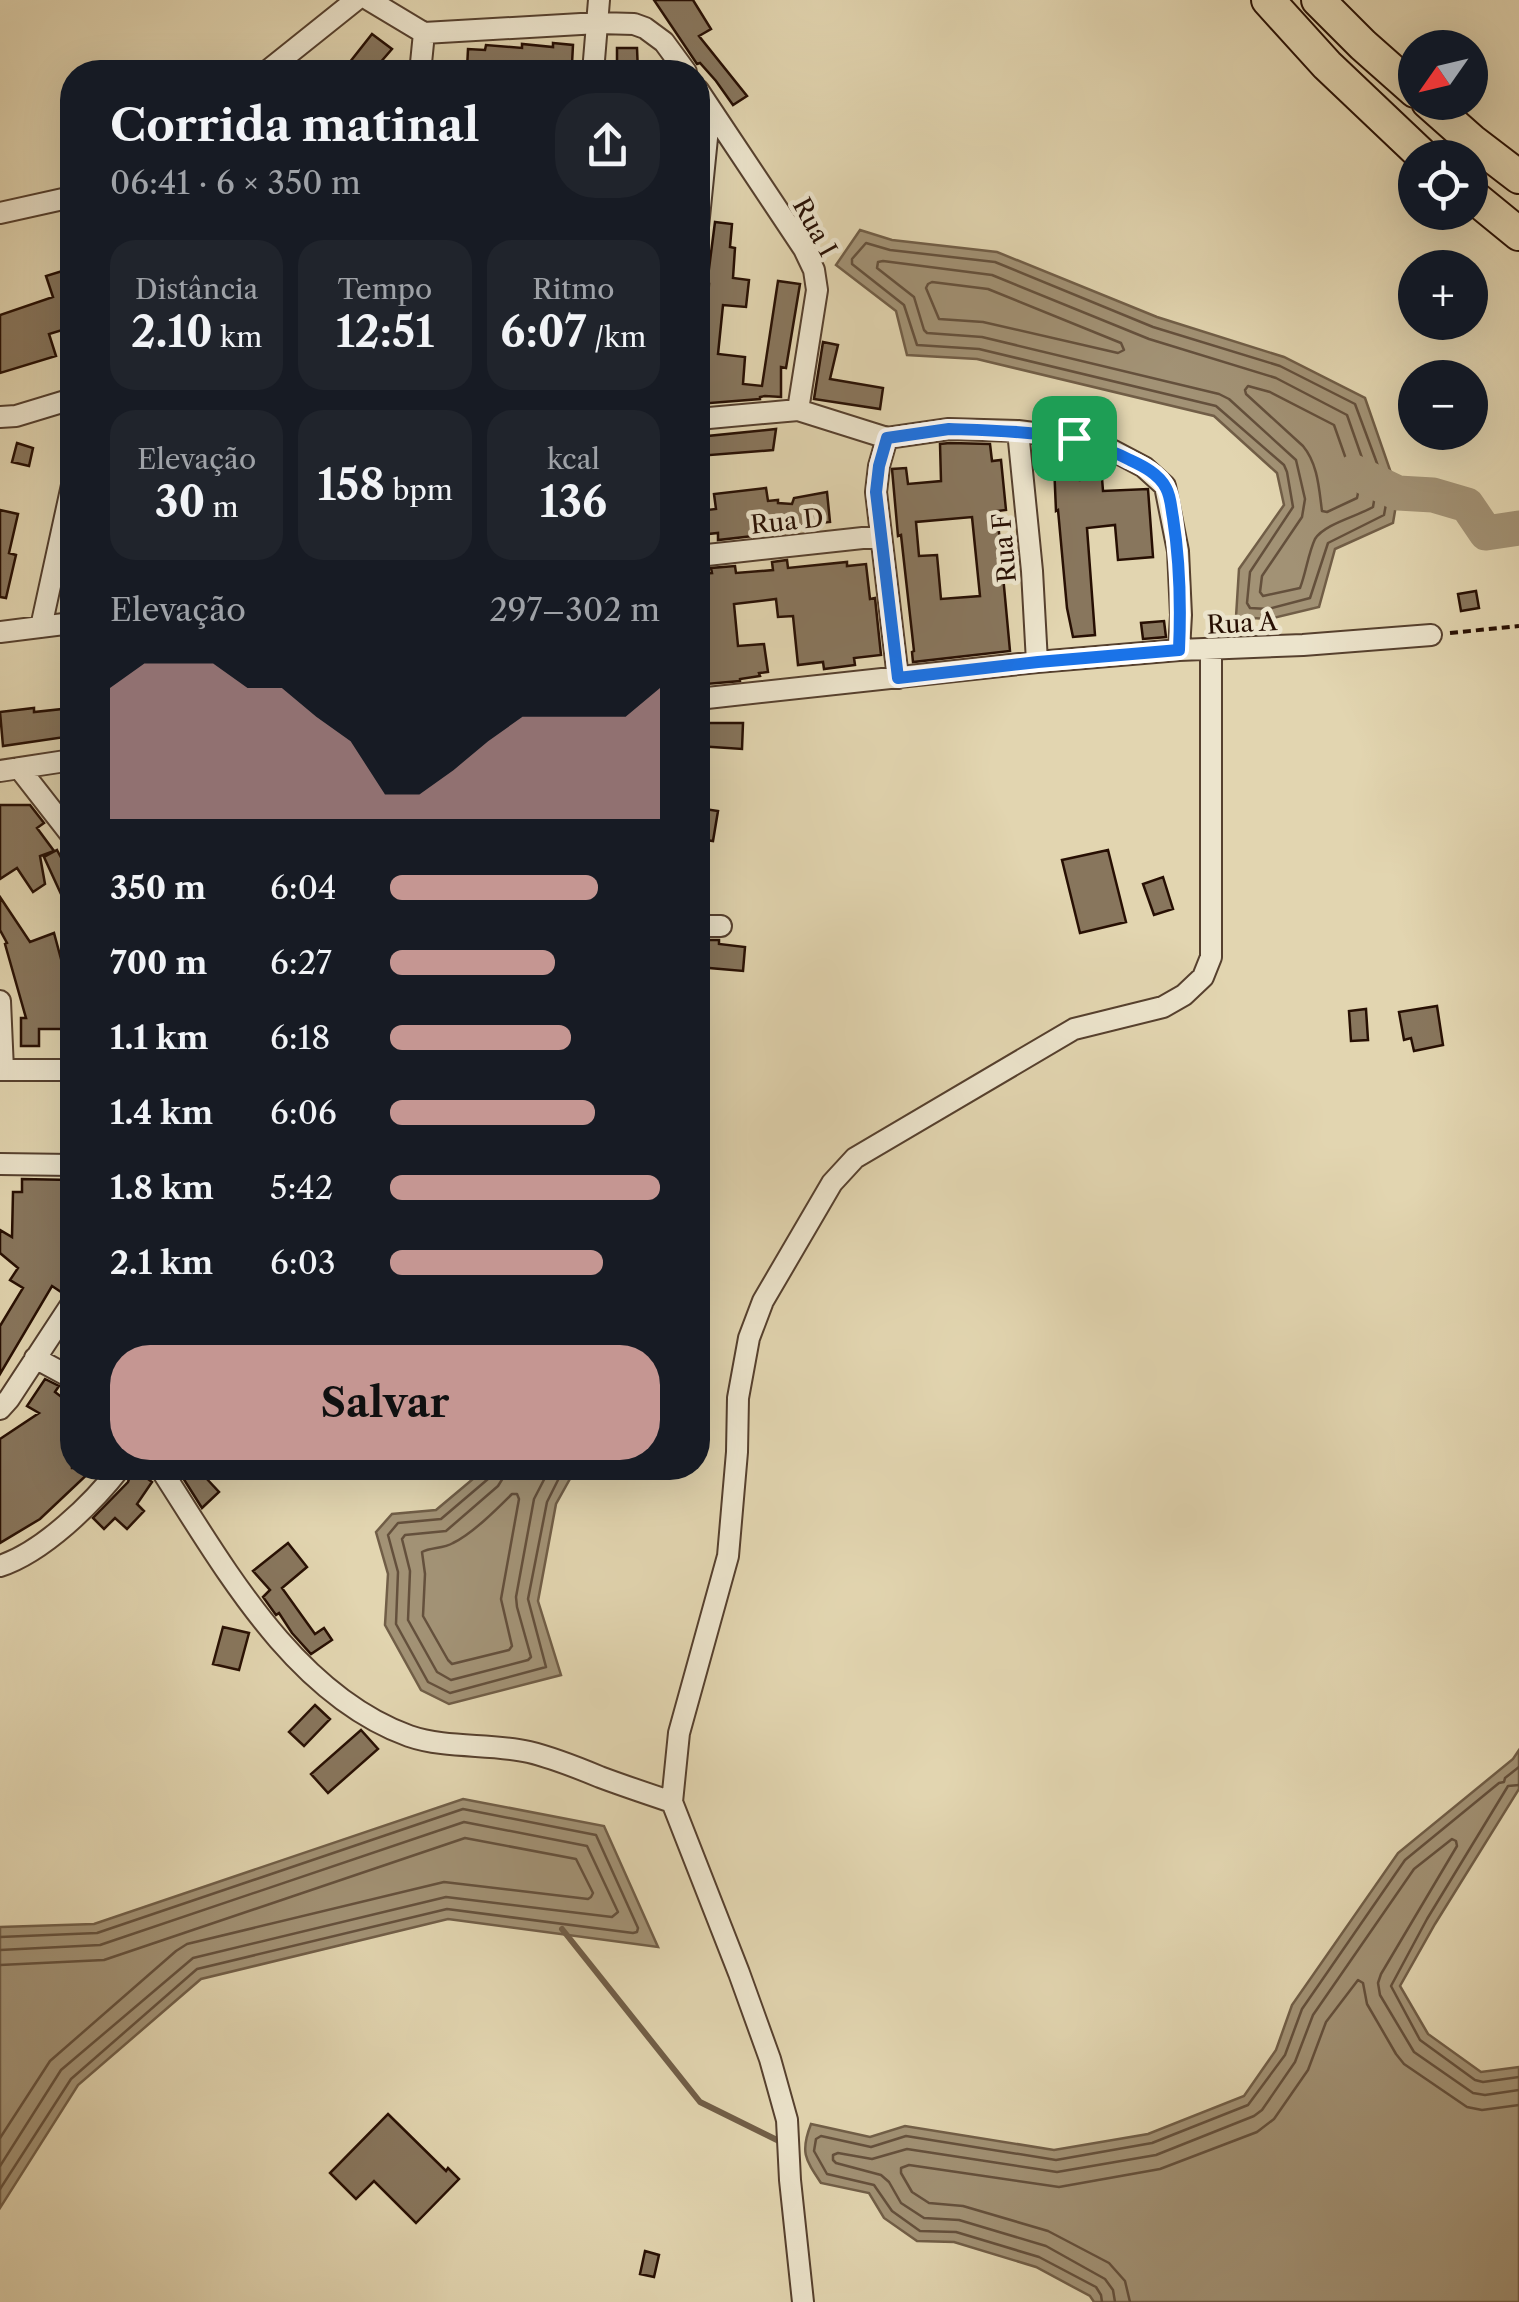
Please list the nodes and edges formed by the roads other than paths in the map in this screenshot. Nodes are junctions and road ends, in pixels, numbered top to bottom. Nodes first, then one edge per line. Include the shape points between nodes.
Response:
1 (356, 0) edge
2 (369, 0) edge
3 (599, 0) edge
4 (1268, 0) edge
5 (1318, 0) edge
6 (598, 22) junction
7 (424, 33) junction
8 (281, 60) edge
9 (421, 60) edge
10 (595, 60) edge
11 (677, 60) edge
12 (1398, 76) edge
13 (710, 108) edge
14 (1448, 120) edge
15 (1407, 140) edge
16 (1519, 177) edge
17 (60, 200) edge
18 (1488, 209) edge
19 (0, 213) edge
20 (1519, 234) edge
21 (60, 403) edge
22 (798, 410) junction
23 (0, 417) edge
24 (710, 418) edge
25 (1018, 431) junction
26 (887, 438) junction
27 (881, 536) junction
28 (60, 542) edge
29 (710, 555) edge
30 (60, 625) edge
31 (41, 627) junction
32 (0, 632) edge
33 (1431, 635) road end
34 (1179, 650) junction
35 (1211, 650) junction
36 (1038, 662) junction
37 (898, 678) junction
38 (710, 698) edge
39 (60, 762) edge
40 (10, 769) edge
41 (60, 823) edge
42 (710, 926) edge
43 (721, 926) dead end
44 (0, 1001) edge
45 (2, 1070) edge
46 (60, 1070) edge
47 (0, 1164) edge
48 (60, 1165) edge
49 (60, 1321) edge
50 (35, 1358) junction
51 (60, 1372) edge
52 (0, 1409) edge
53 (110, 1480) edge
54 (168, 1480) edge
55 (0, 1566) edge
56 (672, 1802) junction
57 (803, 2302) edge

1 - 8 street
2 - 7 street
3 - 6 street
4 - 15 highway
5 - 12 highway
6 - 7 street
6 - 10 street
6 - 11 street via 655,33
7 - 9 street
13 - 22 street, Rua I via 814,270 817,290
14 - 16 highway
17 - 19 street
18 - 20 highway
21 - 23 street
22 - 24 street
22 - 26 street
25 - 26 street via 949,429
25 - 34 street via 1108,448 1166,486 1178,551
25 - 36 street, Rua F
26 - 27 street via 876,492
27 - 29 street, Rua D
27 - 37 street
28 - 31 street
30 - 31 street
31 - 32 street
33 - 35 street, Rua A
34 - 35 street, Rua A
34 - 36 street, Rua A
35 - 56 street via 1210,957 1203,977 1163,1007 1074,1029 855,1158 832,1182 763,1301 749,1338 738,1398 728,1556 678,1733
36 - 37 street, Rua A
37 - 38 street, Rua A
39 - 40 street
40 - 41 street
42 - 43 street
44 - 45 street
45 - 46 street
47 - 48 street
49 - 50 street
50 - 51 street
50 - 52 street
53 - 55 street via 62,1529
54 - 56 street via 254,1611 330,1691 413,1738 525,1751
56 - 57 street via 787,2120

